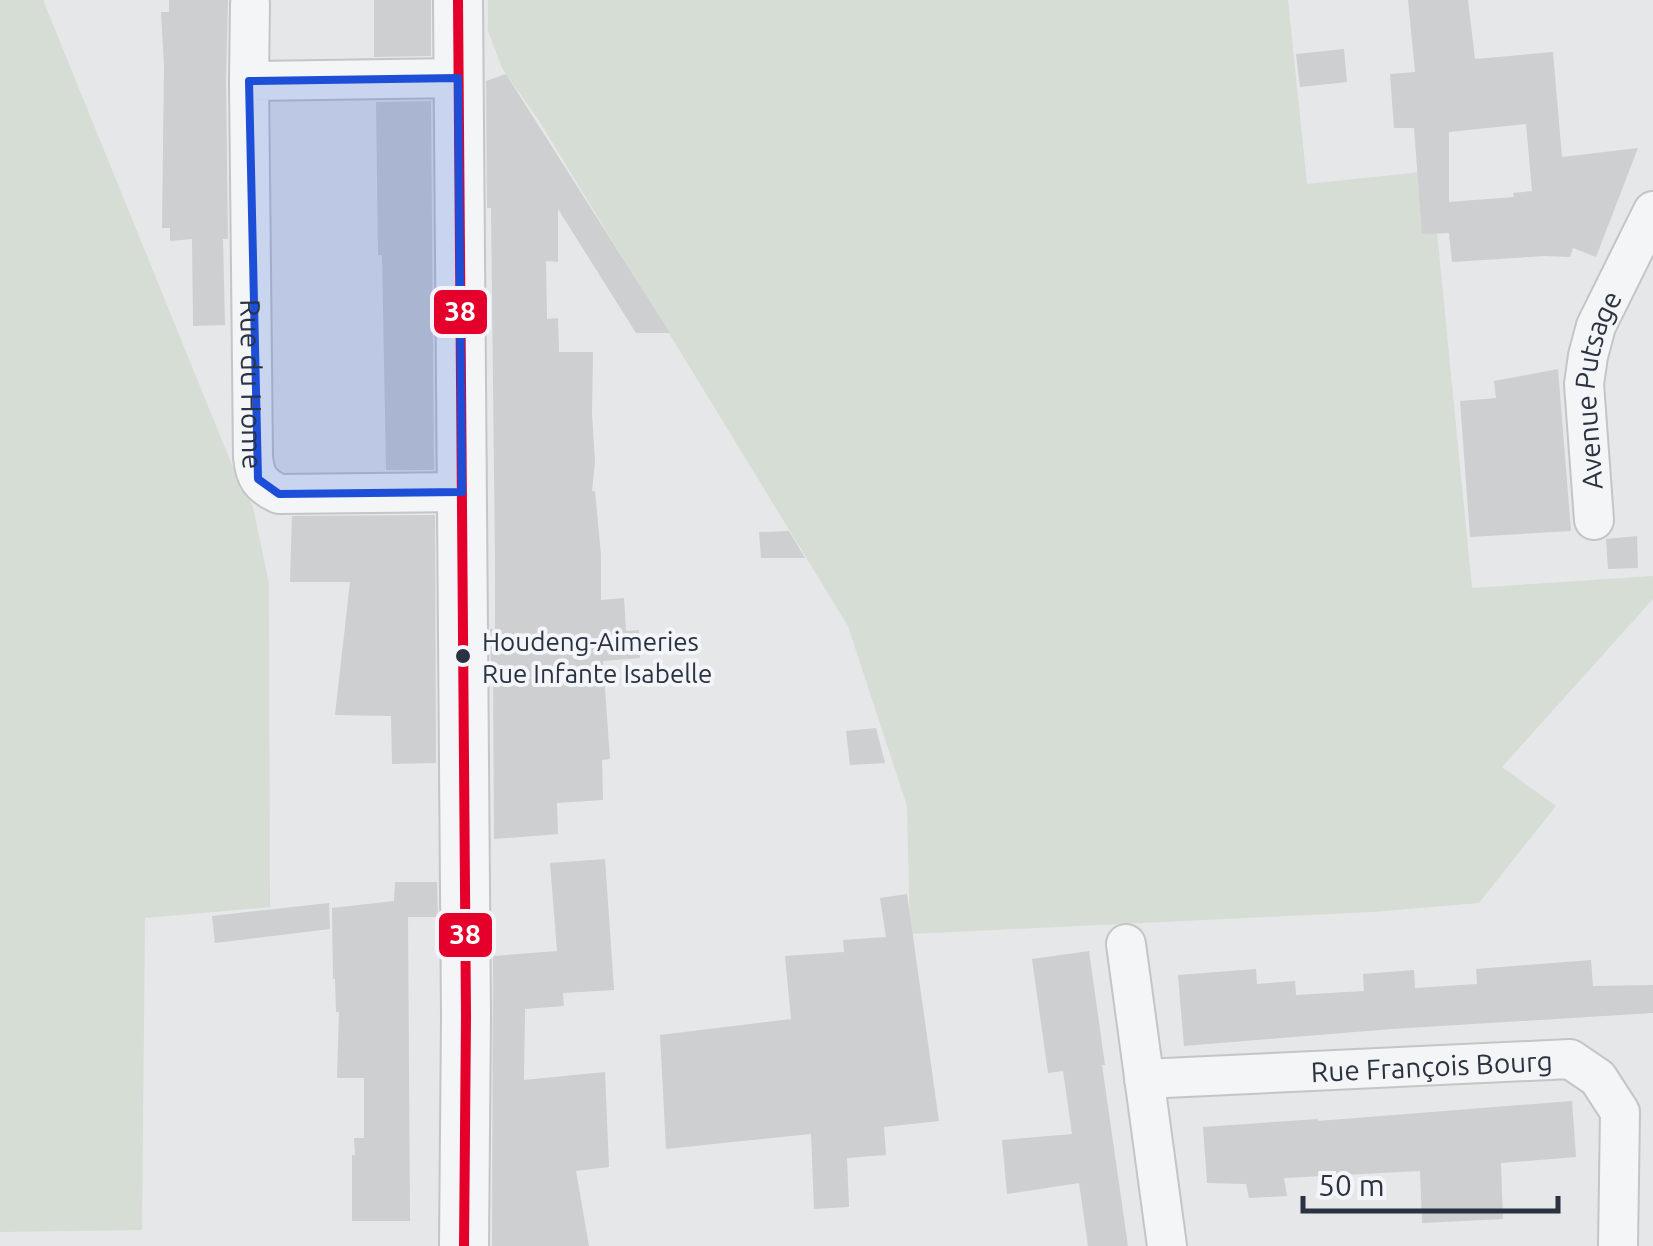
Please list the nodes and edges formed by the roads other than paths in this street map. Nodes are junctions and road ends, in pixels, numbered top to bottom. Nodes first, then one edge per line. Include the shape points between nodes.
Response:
1 (458, 0) edge
2 (250, 4) dead end
3 (458, 78) junction
4 (249, 81) junction
5 (1653, 211) edge
6 (462, 492) junction
7 (1594, 520) dead end
8 (1126, 944) dead end
9 (1144, 1080) junction
10 (464, 1246) edge
11 (1167, 1246) edge
12 (1618, 1246) edge

1 - 3 street
2 - 4 street, Rue du Home
3 - 4 street
3 - 6 street
4 - 6 street, Rue du Home via 258,479 279,494
5 - 7 street, Avenue Putsage via 1588,356 1584,384
6 - 10 street
8 - 9 street
9 - 11 street
9 - 12 street, Rue François Bourg via 1570,1059 1598,1078 1620,1112

